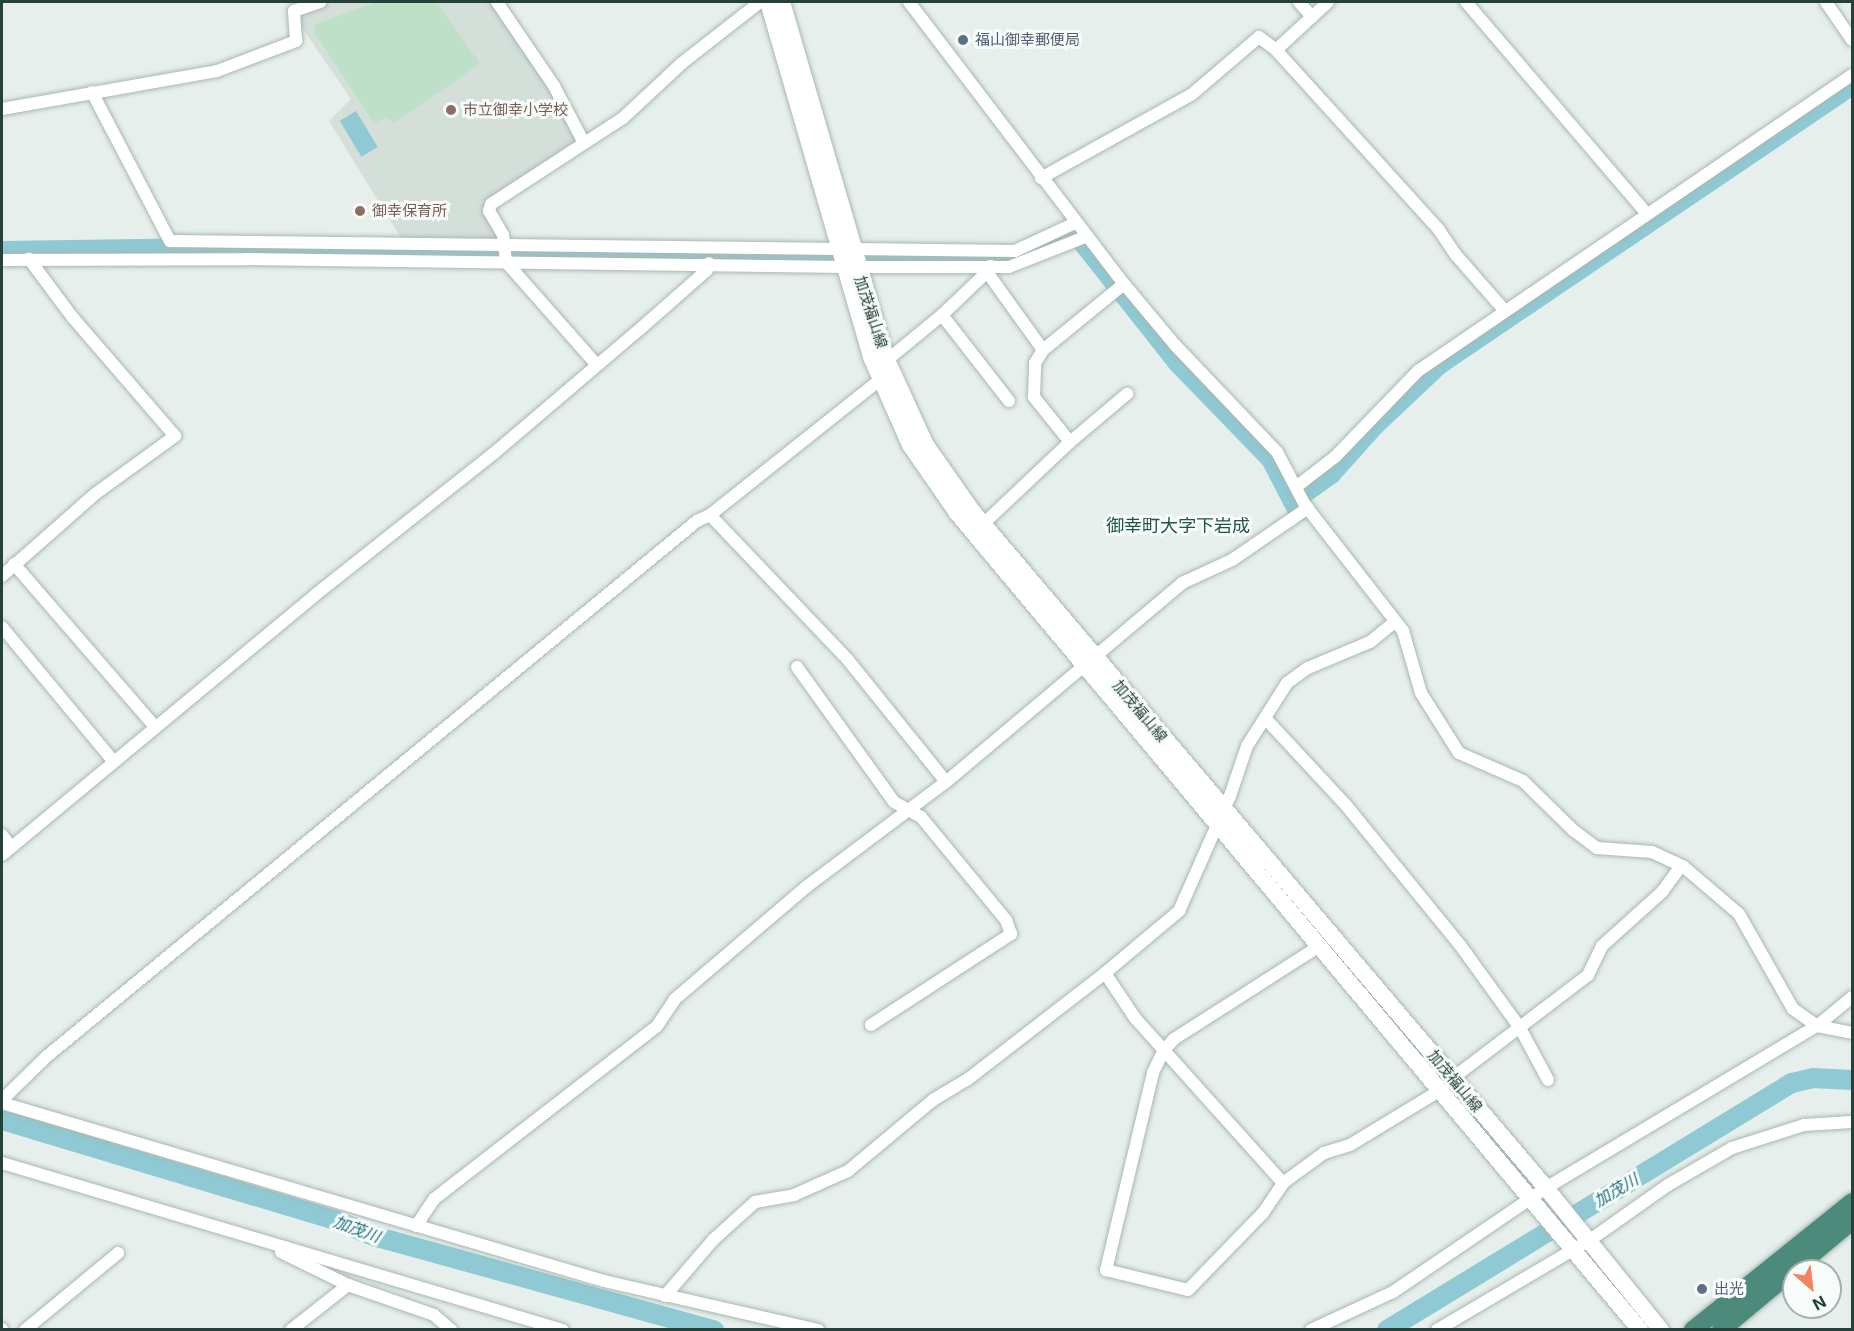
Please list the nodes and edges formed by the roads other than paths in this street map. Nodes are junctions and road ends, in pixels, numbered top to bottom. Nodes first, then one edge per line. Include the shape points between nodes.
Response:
1 (320, 2) edge
2 (497, 2) edge
3 (760, 2) edge
4 (768, 2) edge
5 (782, 2) edge
6 (909, 2) edge
7 (1299, 2) edge
8 (1328, 2) edge
9 (1466, 2) edge
10 (1826, 2) edge
11 (1312, 17) junction
12 (1852, 40) edge
13 (1276, 50) junction
14 (1852, 75) edge
15 (92, 92) junction
16 (2, 109) edge
17 (584, 143) junction
18 (1041, 178) junction
19 (1647, 214) junction
20 (1075, 223) junction
21 (1083, 238) junction
22 (505, 253) junction
23 (849, 258) junction
24 (29, 259) junction
25 (2, 260) edge
26 (991, 262) junction
27 (709, 263) junction
28 (1121, 286) junction
29 (1505, 311) junction
30 (942, 315) junction
31 (1042, 350) junction
32 (887, 360) junction
33 (596, 364) junction
34 (880, 380) junction
35 (1127, 394) dead end
36 (1009, 401) dead end
37 (1070, 442) junction
38 (1302, 497) junction
39 (710, 515) junction
40 (978, 528) junction
41 (14, 564) junction
42 (2, 576) edge
43 (1395, 622) junction
44 (2, 627) edge
45 (1091, 662) junction
46 (797, 668) dead end
47 (1265, 718) junction
48 (155, 727) junction
49 (114, 762) junction
50 (946, 782) junction
51 (907, 810) junction
52 (1220, 816) junction
53 (2, 835) edge
54 (6, 851) edge
55 (1680, 866) junction
56 (1321, 945) junction
57 (1104, 973) junction
58 (1852, 997) edge
59 (871, 1025) dead end
60 (1817, 1026) junction
61 (1520, 1028) junction
62 (1852, 1033) edge
63 (1164, 1050) junction
64 (1548, 1080) dead end
65 (1448, 1083) junction
66 (2, 1102) edge
67 (1852, 1122) edge
68 (2, 1163) edge
69 (1283, 1183) junction
70 (1549, 1191) junction
71 (1534, 1201) junction
72 (1852, 1202) edge
73 (1852, 1221) edge
74 (416, 1226) junction
75 (1580, 1242) junction
76 (279, 1245) junction
77 (118, 1253) dead end
78 (348, 1286) junction
79 (665, 1296) junction
80 (25, 1329) edge
81 (291, 1329) edge
82 (451, 1329) edge
83 (563, 1329) edge
84 (817, 1329) edge
85 (1311, 1329) edge
86 (1437, 1329) edge
87 (1640, 1329) edge
88 (1661, 1329) edge
89 (1694, 1329) edge
90 (1721, 1329) edge

1 - 15 street via 294,11 296,41 217,71
2 - 17 street via 554,86
3 - 17 street via 682,63 623,118
4 - 23 main road, 加茂福山線
5 - 23 main road, 加茂福山線
6 - 18 street
7 - 11 street
8 - 11 street
9 - 19 street
10 - 12 street
11 - 13 street
13 - 18 street via 1259,37 1191,94
13 - 29 street via 1440,230 1456,255
14 - 19 street
15 - 16 street
15 - 22 street via 170,241
17 - 22 street via 491,204 489,211
18 - 20 street
19 - 29 street
20 - 21 street
20 - 26 street
21 - 26 street via 1009,267
21 - 28 street
22 - 23 street
22 - 24 street
22 - 27 street
22 - 33 street
23 - 26 street
23 - 26 street
23 - 27 street
23 - 32 main road, 加茂福山線
23 - 34 main road, 加茂福山線
24 - 25 street
24 - 41 street via 73,318 175,436 95,494
26 - 30 street
26 - 31 street
27 - 33 street via 707,270 649,322
28 - 31 street
28 - 38 street via 1277,452
29 - 38 street via 1418,371
30 - 32 street
30 - 36 street
31 - 37 street via 1035,363 1034,397
32 - 34 street
32 - 40 main road, 加茂福山線 via 926,445
33 - 48 street via 590,374 493,454
34 - 39 street
34 - 40 main road, 加茂福山線 via 910,446
35 - 37 street
37 - 40 street
38 - 43 street
38 - 45 street via 1232,561 1182,583
39 - 50 street via 848,660
39 - 66 street via 697,521 55,1050
40 - 45 main road, 加茂福山線
41 - 42 street
41 - 48 street
43 - 47 street via 1370,642 1287,683
43 - 55 street via 1403,632 1421,693 1459,753 1523,782 1572,830 1597,848 1652,852
44 - 49 street
45 - 50 street
45 - 52 main road, 加茂福山線
46 - 51 street via 894,802
47 - 52 street via 1248,746
47 - 61 street via 1345,804 1460,945
48 - 49 street
49 - 54 street
50 - 51 street
51 - 59 street via 921,817 1006,921 1011,933
51 - 74 street via 797,895 675,999 657,1026 434,1199
52 - 56 main road, 加茂福山線
52 - 57 street via 1179,911
52 - 65 main road, 加茂福山線
53 - 54 street
55 - 60 street via 1726,899 1739,914 1793,1009
55 - 61 street via 1662,892 1602,946 1588,975
56 - 63 street via 1174,1039
56 - 65 main road, 加茂福山線
57 - 63 street via 1135,1018
57 - 79 street via 968,1079 933,1100 848,1171 794,1195 755,1202 713,1240
58 - 60 street
60 - 62 street
60 - 70 street
61 - 64 street
61 - 65 street
63 - 69 street
63 - 69 street via 1153,1072 1106,1270 1188,1290 1263,1214
65 - 69 street via 1350,1145 1324,1154
65 - 70 main road, 加茂福山線
65 - 71 main road, 加茂福山線
66 - 74 street
67 - 75 street via 1804,1125 1732,1148
68 - 76 street
70 - 71 street
70 - 75 main road, 加茂福山線
71 - 75 main road, 加茂福山線
71 - 85 street via 1393,1292
72 - 89 highway
73 - 90 highway
74 - 79 street
75 - 86 street
75 - 87 main road, 加茂福山線
75 - 88 main road, 加茂福山線
76 - 78 street via 280,1251
76 - 83 street
77 - 80 street
78 - 81 street
78 - 82 street via 434,1315
79 - 84 street

